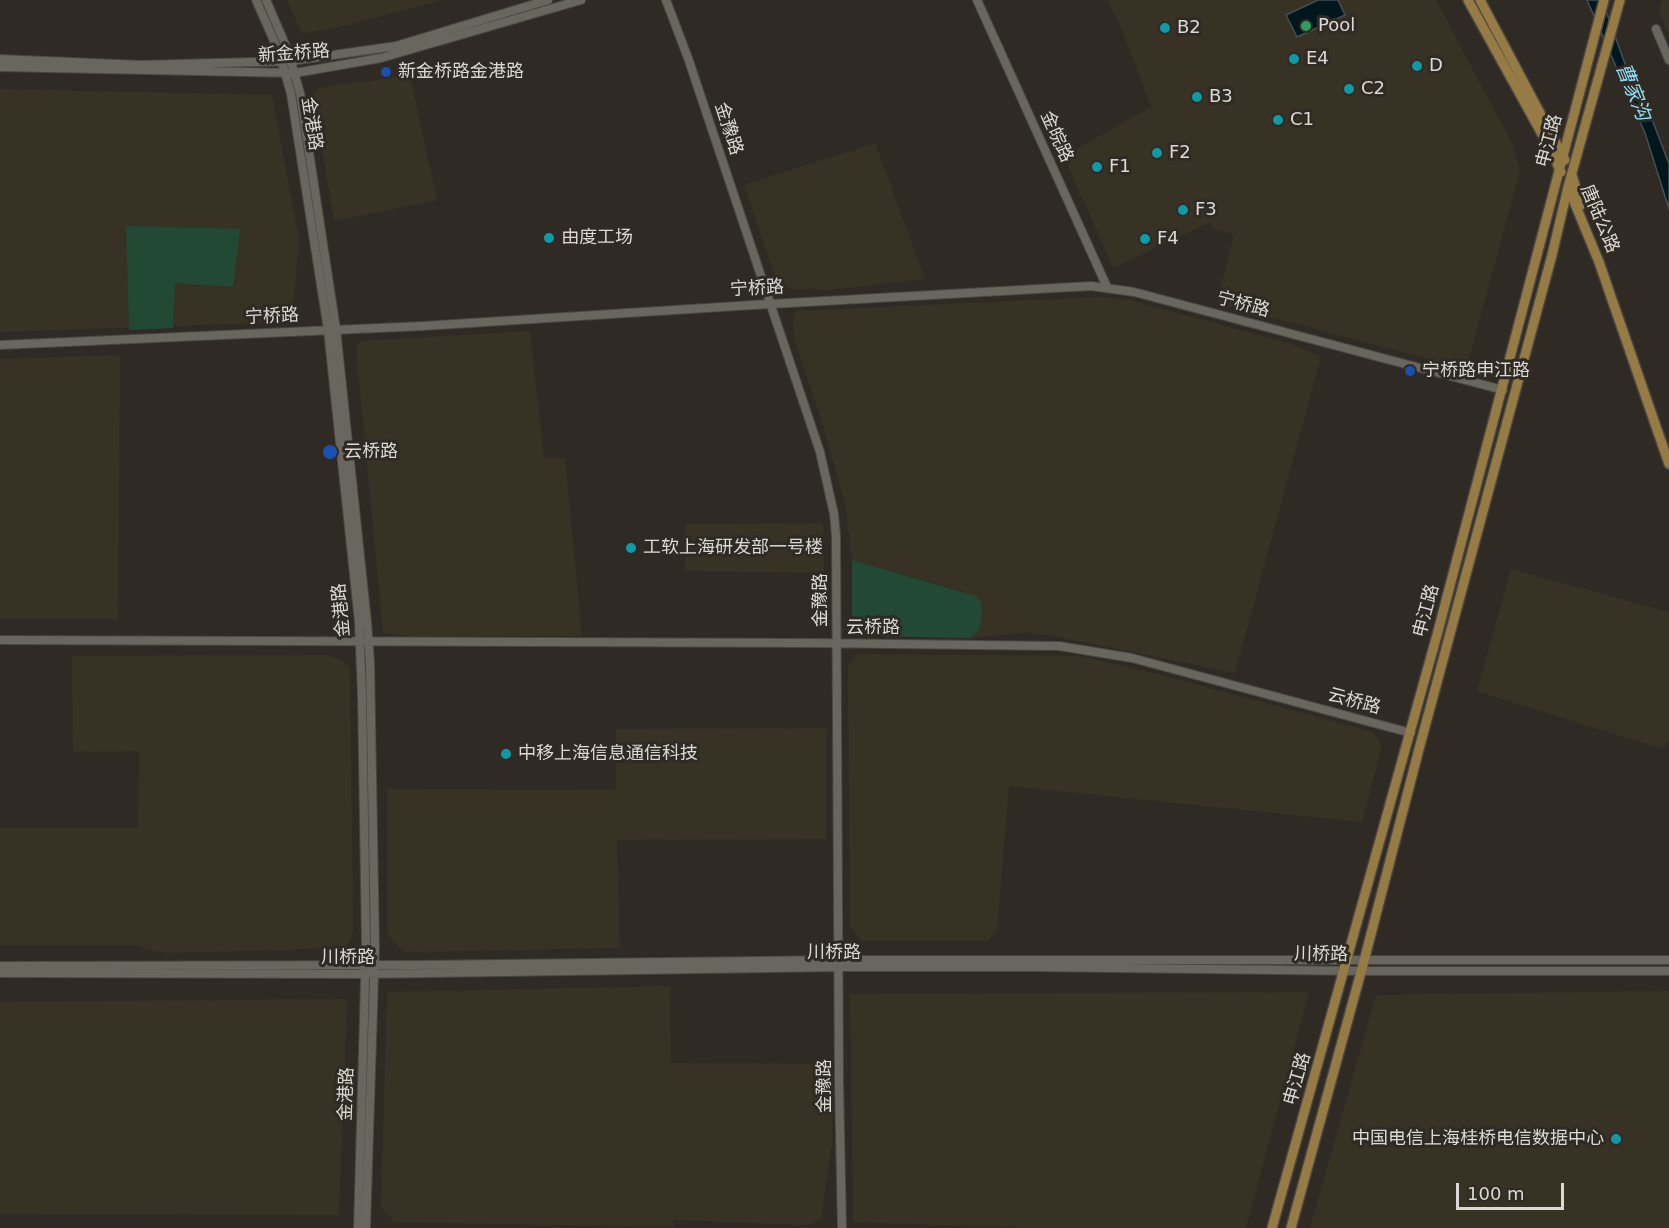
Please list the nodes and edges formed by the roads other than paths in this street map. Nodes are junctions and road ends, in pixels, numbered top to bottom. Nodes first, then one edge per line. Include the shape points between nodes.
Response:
1 (256, 0) edge
2 (266, 0) edge
3 (548, 0) edge
4 (581, 0) edge
5 (666, 0) edge
6 (977, 0) edge
7 (1468, 0) edge
8 (1480, 0) edge
9 (1604, 0) edge
10 (1620, 0) edge
11 (1656, 29) dead end
12 (0, 58) edge
13 (1669, 60) edge
14 (287, 61) junction
15 (0, 67) edge
16 (290, 73) junction
17 (1563, 157) junction
18 (1560, 169) junction
19 (1572, 174) junction
20 (1568, 187) junction
21 (1107, 287) junction
22 (769, 304) junction
23 (332, 329) junction
24 (0, 345) edge
25 (1503, 390) junction
26 (1669, 447) edge
27 (1669, 464) edge
28 (0, 640) edge
29 (365, 642) junction
30 (836, 643) junction
31 (1411, 733) junction
32 (1669, 960) edge
33 (370, 964) junction
34 (839, 964) junction
35 (0, 966) edge
36 (1347, 966) junction
37 (1363, 966) junction
38 (1669, 970) edge
39 (0, 973) edge
40 (370, 974) junction
41 (358, 1228) edge
42 (366, 1228) edge
43 (842, 1228) edge
44 (1272, 1228) edge
45 (1291, 1228) edge

1 - 14 street, 金港路
2 - 14 street, 金港路
3 - 14 street, 新金桥路 via 396,46
4 - 16 street, 新金桥路 via 381,58
5 - 22 street, 金豫路
6 - 21 street, 金皖路
7 - 18 main road, 唐陆公路
8 - 17 main road, 唐陆公路
9 - 17 main road, 申江路
10 - 19 main road, 申江路
11 - 13 street
12 - 14 street, 新金桥路 via 141,65
14 - 16 street, 金港路
15 - 16 street, 新金桥路
16 - 23 street, 金港路
17 - 18 main road, 申江路
17 - 19 main road, 唐陆公路
18 - 20 main road, 唐陆公路
18 - 25 main road, 申江路
19 - 20 main road, 申江路
19 - 26 main road, 唐陆公路
20 - 27 main road, 唐陆公路 via 1609,288
20 - 37 main road, 申江路
21 - 22 street, 宁桥路
21 - 25 street, 宁桥路
22 - 23 street, 宁桥路
22 - 30 street, 金豫路 via 831,493 836,536
23 - 24 street, 宁桥路
23 - 29 street, 金港路
25 - 31 main road, 申江路
28 - 29 street, 云桥路
29 - 30 street, 云桥路
29 - 33 street, 金港路
30 - 31 street, 云桥路 via 1035,645 1108,653
30 - 34 street, 金豫路
31 - 36 main road, 申江路
32 - 37 street, 川桥路
33 - 34 street, 川桥路
33 - 35 street, 川桥路
33 - 40 street, 金港路
34 - 36 street, 川桥路
34 - 40 street, 川桥路
34 - 43 street, 金豫路
36 - 37 street, 川桥路
36 - 44 main road, 申江路
37 - 38 street, 川桥路
37 - 45 main road, 申江路
39 - 40 street, 川桥路
40 - 41 street, 金港路
40 - 42 street, 金港路

